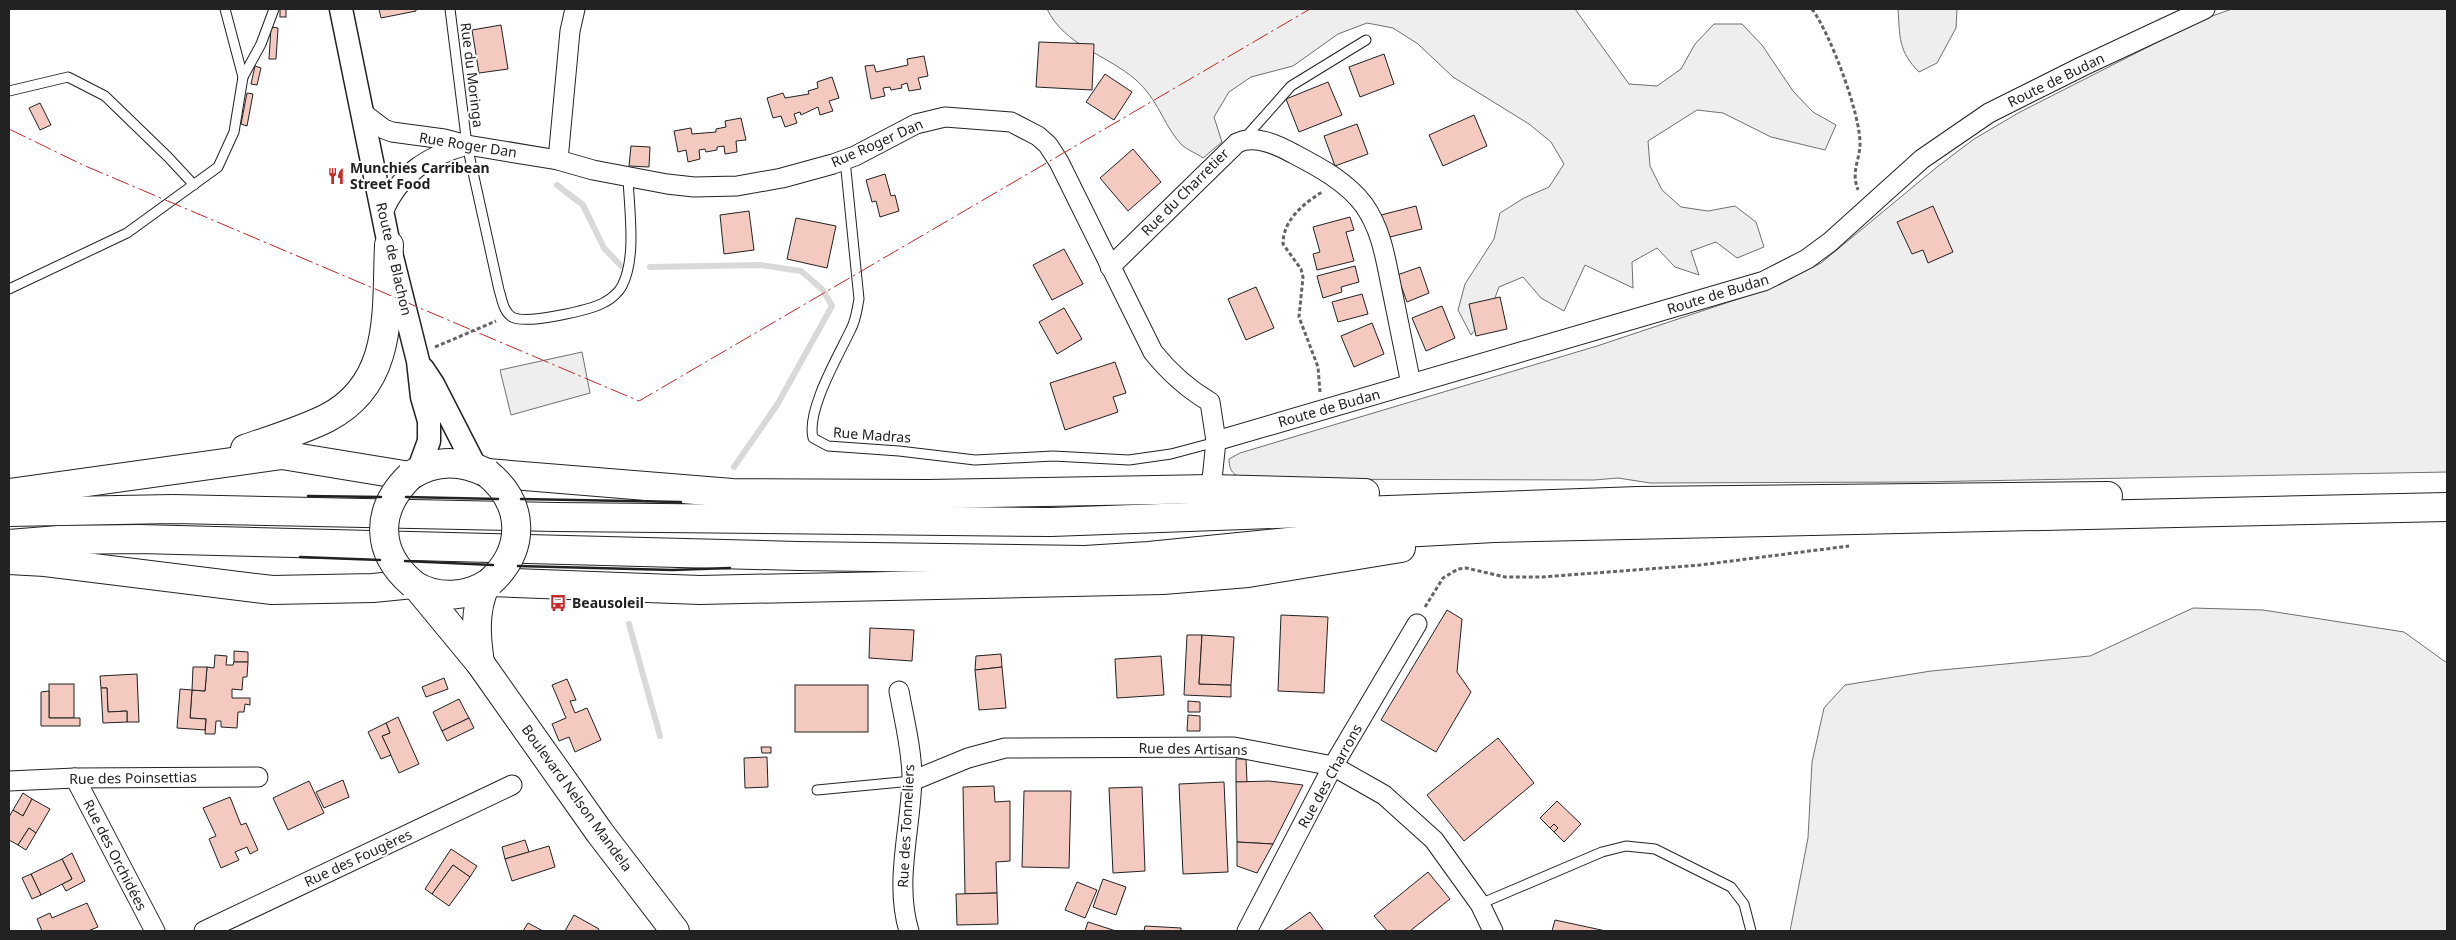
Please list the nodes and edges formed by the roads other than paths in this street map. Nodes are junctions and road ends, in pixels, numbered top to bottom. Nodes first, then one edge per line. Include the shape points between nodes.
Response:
1 (225, 9) edge
2 (274, 9) edge
3 (341, 9) edge
4 (450, 9) edge
5 (575, 9) edge
6 (2205, 9) edge
7 (1366, 40) dead end
8 (243, 77) junction
9 (9, 91) edge
10 (363, 113) junction
11 (1244, 139) junction
12 (467, 145) junction
13 (558, 160) junction
14 (845, 160) junction
15 (628, 176) junction
16 (194, 185) junction
17 (383, 212) junction
18 (389, 245) junction
19 (1110, 267) junction
20 (9, 288) edge
21 (417, 358) junction
22 (1411, 384) junction
23 (1216, 442) junction
24 (190, 469) junction
25 (481, 470) junction
26 (414, 473) junction
27 (1211, 489) junction
28 (2447, 491) edge
29 (9, 493) edge
30 (2447, 507) edge
31 (9, 512) edge
32 (1493, 517) junction
33 (9, 544) edge
34 (9, 560) edge
35 (487, 584) junction
36 (415, 586) junction
37 (1417, 624) road end
38 (480, 663) junction
39 (899, 691) dead end
40 (1333, 766) junction
41 (258, 777) dead end
42 (75, 778) junction
43 (9, 781) edge
44 (912, 781) junction
45 (512, 785) dead end
46 (817, 790) dead end
47 (1480, 904) junction
48 (155, 931) edge
49 (204, 931) edge
50 (675, 931) edge
51 (909, 931) edge
52 (1247, 931) edge
53 (1493, 931) edge
54 (1751, 931) edge

1 - 8 lane
2 - 8 lane via 261,44
3 - 10 street, Route de Blachon
4 - 12 lane, Rue du Moringa
5 - 13 street via 570,30
6 - 22 street, Route de Budan via 1989,113 1922,159 1808,259 1764,281
7 - 11 lane via 1291,86
8 - 16 lane via 234,132 218,167
9 - 16 lane via 68,77 105,96
10 - 12 street, Rue Roger Dan via 392,132
10 - 17 street, Route de Blachon
11 - 19 street, Rue du Charretier via 1227,151
11 - 22 street, Rue du Charretier via 1283,148 1339,181 1363,205 1379,230
12 - 13 street, Rue Roger Dan
12 - 15 lane, Rue du Moringa via 505,310 525,320 574,312 605,302 620,289 630,261
12 - 17 street via 437,155 412,170 395,188
13 - 15 street, Rue Roger Dan
14 - 15 street, Rue Roger Dan via 782,178 716,187 667,184
14 - 19 street, Rue Roger Dan via 930,120 945,117 1011,122 1038,136 1052,150
14 - 23 lane, Rue Madras via 859,299 856,319 829,374 812,424 814,438 820,443 975,460 1053,456 1112,460 1171,454
16 - 20 lane via 127,233
17 - 18 street, Route de Blachon
18 - 21 street, Route de Blachon
18 - 24 main road via 381,352 371,378 356,397 329,417 304,428
19 - 23 street, Rue Roger Dan via 1153,352 1172,374 1210,402
21 - 25 street, Route de Blachon
21 - 26 street, Route de Blachon via 430,430 426,453
22 - 23 street, Route de Budan
23 - 27 street
24 - 26 main road via 282,456
24 - 29 main road
25 - 26 main road via 446,463
25 - 27 main road via 732,493 927,494
25 - 35 main road, bridge via 505,491 517,527 510,558
26 - 36 main road, bridge via 390,500 384,531 392,561
27 - 32 main road via 1452,496
28 - 32 main road via 1638,500
30 - 32 main road
31 - 32 main road via 173,509 1051,522
32 - 33 main road via 1346,536 1085,560 139,539
32 - 35 main road via 1351,557 1248,573 1163,580 700,590
34 - 36 main road via 272,590
35 - 36 main road via 459,595 438,594
35 - 38 main road, Boulevard Nelson Mandela via 477,610
36 - 38 main road, Boulevard Nelson Mandela
37 - 40 street, Rue des Charrons
38 - 50 main road, Boulevard Nelson Mandela via 600,833
39 - 44 street, Rue des Tonneliers
40 - 44 street, Rue des Artisans via 1234,747 1005,748 968,758
40 - 47 street, Rue des Artisans via 1384,795 1410,817 1434,840
40 - 52 street, Rue des Charrons
41 - 42 street, Rue des Poinsettias
42 - 43 street, Rue des Poinsettias
42 - 48 street, Rue des Orchidées
44 - 46 lane
44 - 51 street, Rue des Tonneliers via 902,884 903,912
45 - 49 street, Rue des Fougères
47 - 53 street, Rue des Artisans
47 - 54 lane via 1602,852 1626,846 1655,849 1731,888 1744,904

